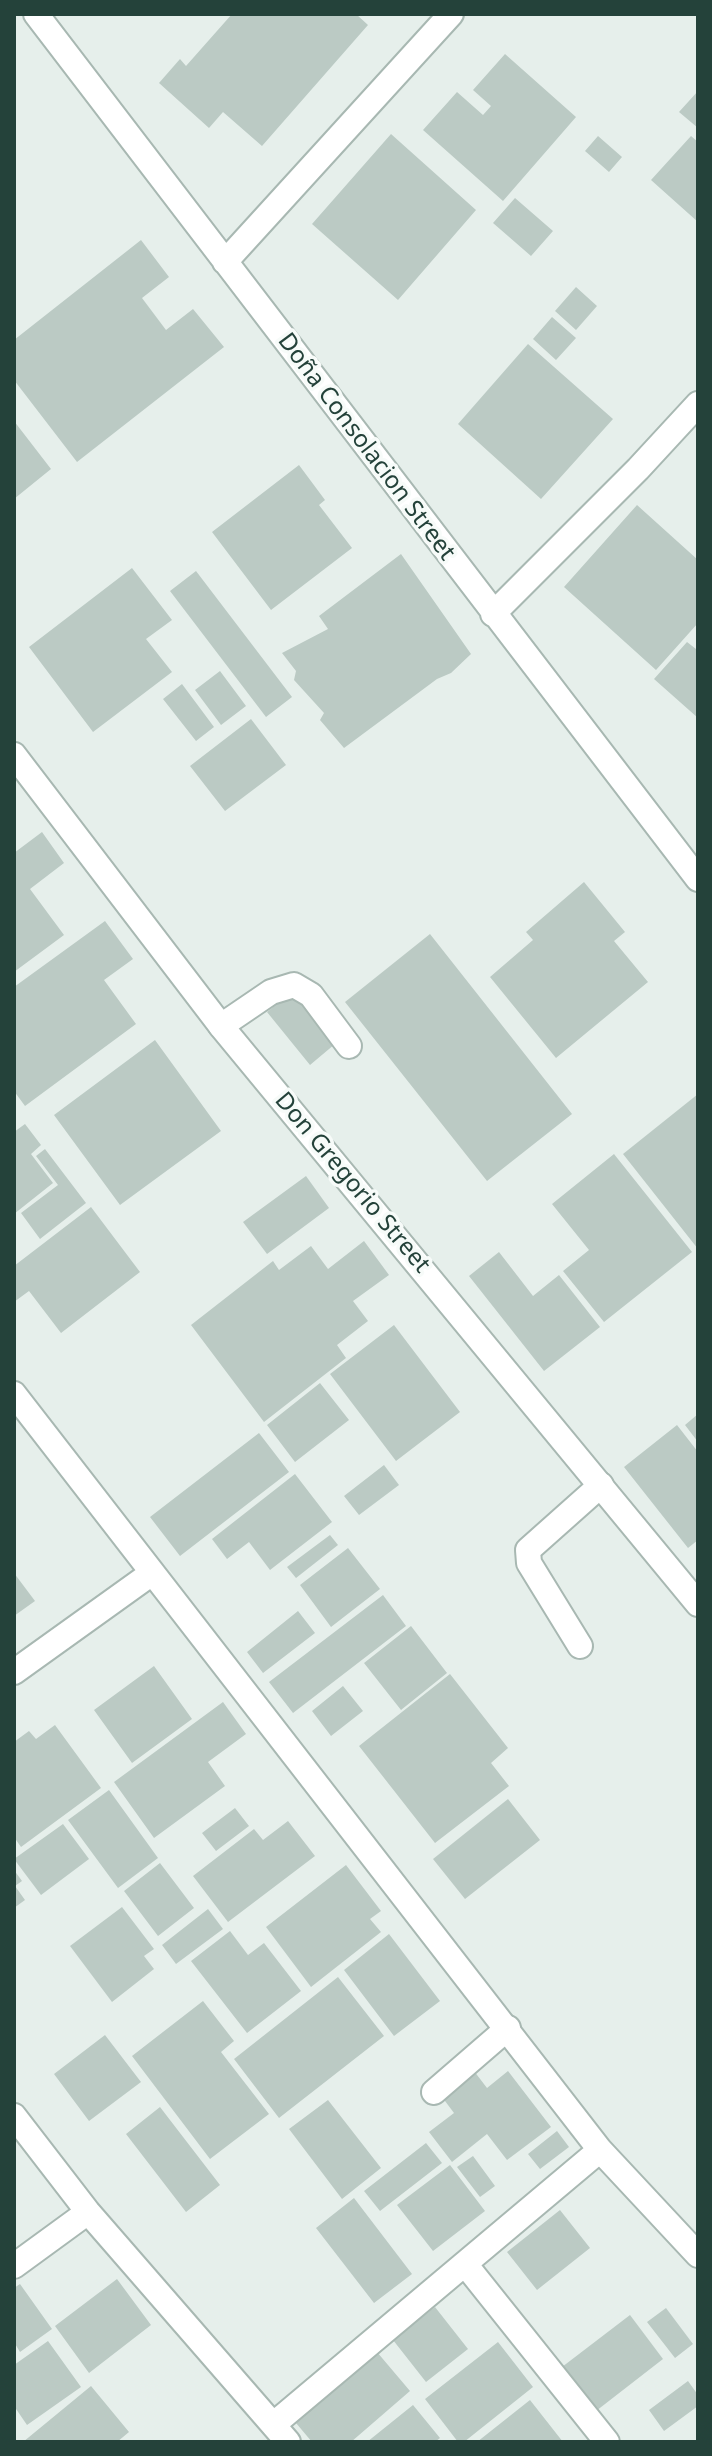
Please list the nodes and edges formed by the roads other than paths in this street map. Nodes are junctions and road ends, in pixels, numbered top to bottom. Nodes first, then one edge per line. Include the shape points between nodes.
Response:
1 (36, 14) edge
2 (451, 14) edge
3 (225, 262) junction
4 (698, 404) edge
5 (493, 614) junction
6 (14, 755) edge
7 (698, 879) edge
8 (221, 1026) junction
9 (349, 1046) dead end
10 (14, 1394) edge
11 (601, 1485) junction
12 (152, 1573) junction
13 (698, 1604) edge
14 (580, 1646) dead end
15 (14, 1672) edge
16 (508, 2028) junction
17 (434, 2092) dead end
18 (14, 2116) edge
19 (600, 2150) junction
20 (88, 2212) junction
21 (698, 2255) edge
22 (465, 2264) junction
23 (14, 2266) edge
24 (281, 2433) edge
25 (607, 2442) edge

1 - 3 street, Doña Consolacion Street
2 - 3 street
3 - 5 street, Doña Consolacion Street
4 - 5 street
5 - 7 street, Doña Consolacion Street
6 - 8 street, Don Gregorio Street
8 - 9 street via 271,992 294,985 311,995
8 - 11 street, Don Gregorio Street
10 - 12 street
11 - 13 street, Don Gregorio Street
11 - 14 street via 528,1550 529,1563
12 - 15 street
12 - 16 street
16 - 17 street
16 - 19 street
18 - 20 street
19 - 21 street
19 - 22 street
20 - 23 street
20 - 24 street
22 - 24 street
22 - 25 street

